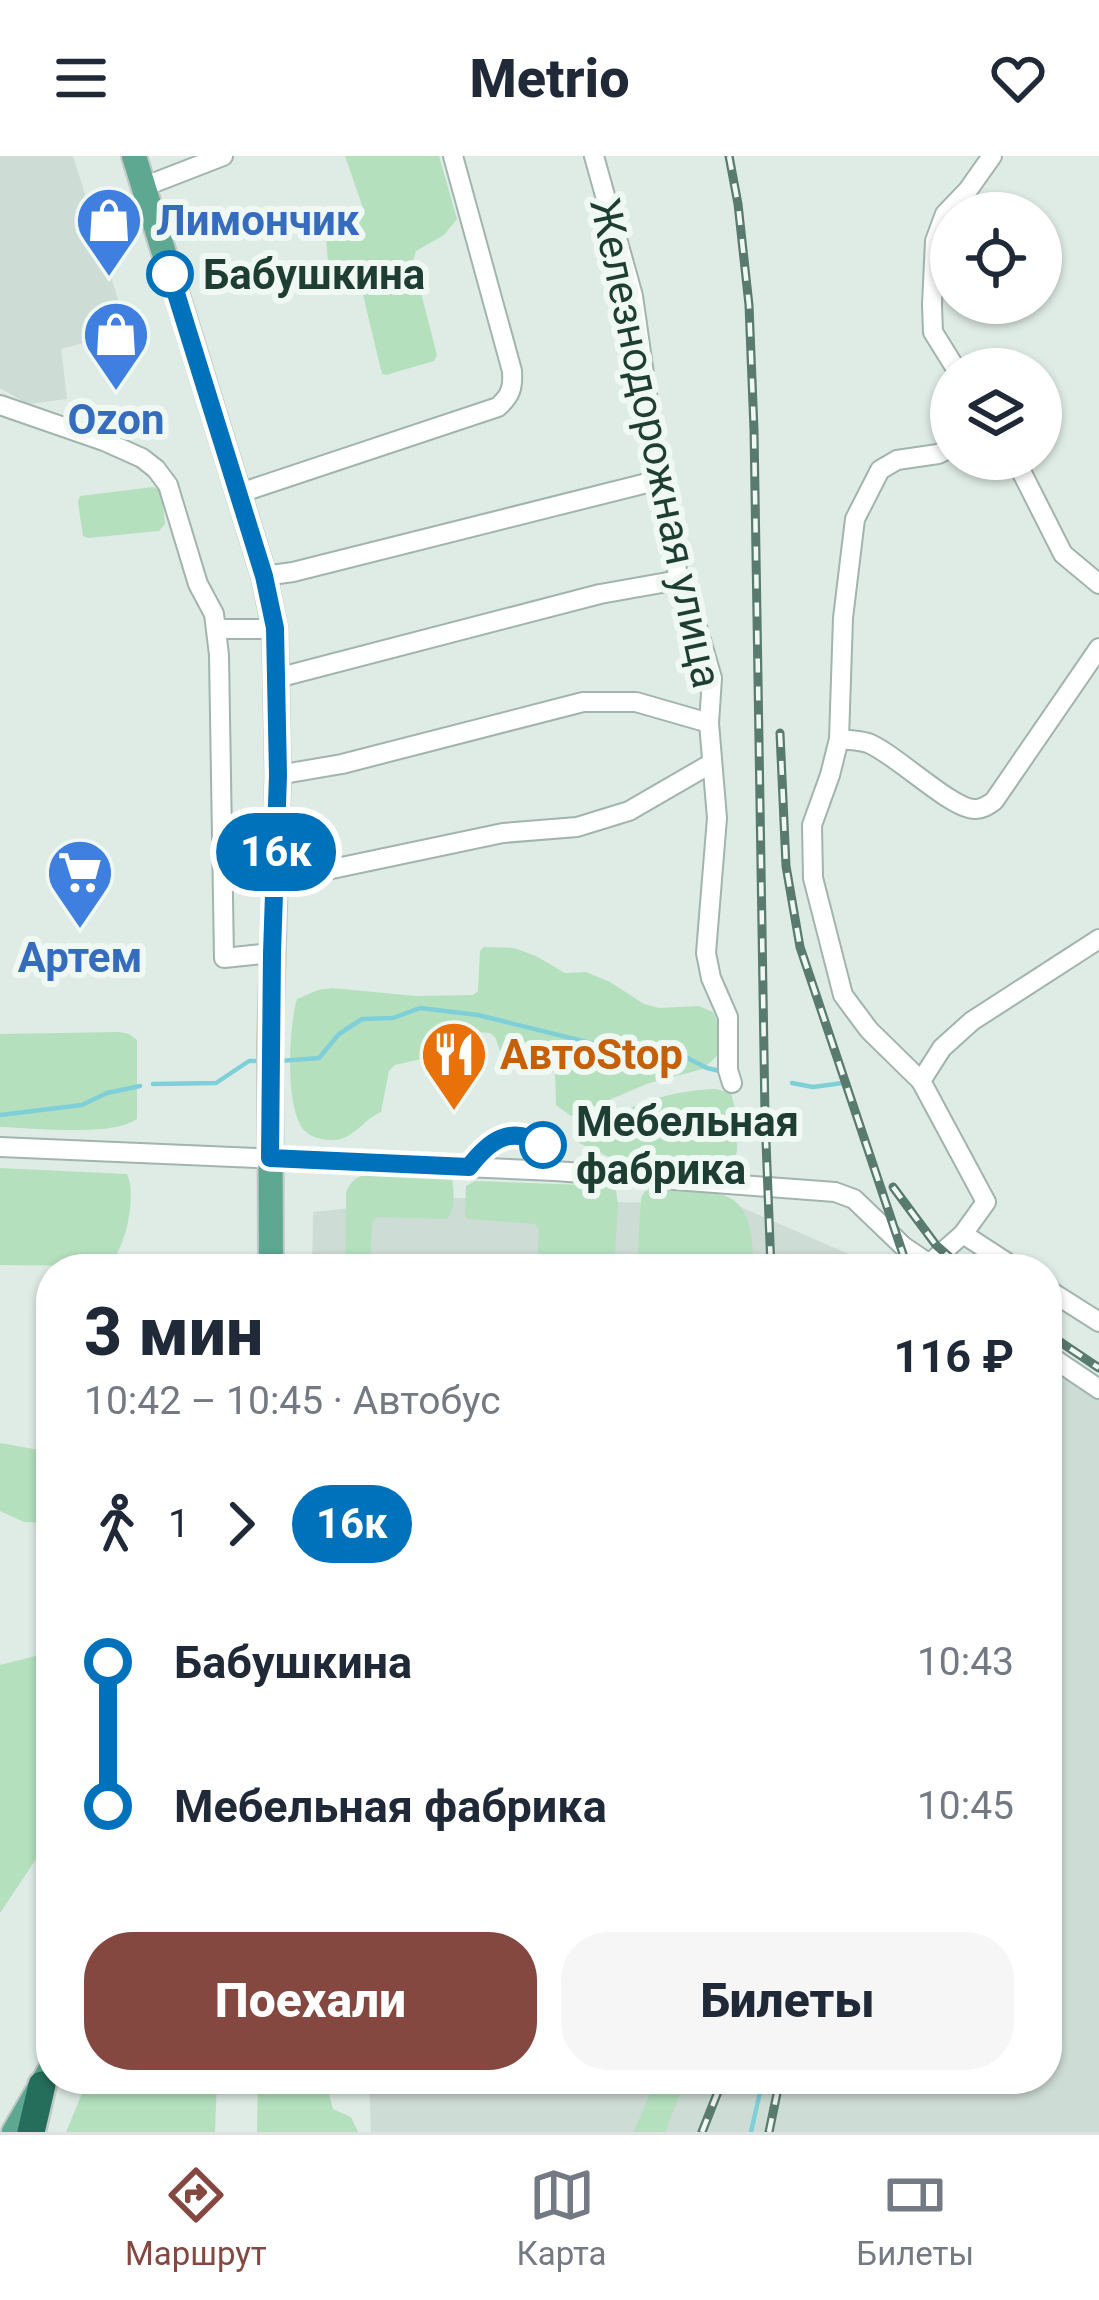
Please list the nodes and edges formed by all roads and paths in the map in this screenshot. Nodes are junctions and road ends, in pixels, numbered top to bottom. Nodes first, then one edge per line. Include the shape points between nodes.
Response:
1 (134, 156) edge
2 (223, 156) edge
3 (453, 156) edge
4 (594, 156) edge
5 (992, 156) edge
6 (143, 188) junction
7 (943, 348) edge
8 (0, 405) edge
9 (930, 455) edge
10 (659, 480) junction
11 (1026, 480) edge
12 (237, 494) junction
13 (264, 576) junction
14 (680, 580) junction
15 (1099, 584) edge
16 (216, 628) junction
17 (275, 628) junction
18 (1099, 648) edge
19 (277, 678) junction
20 (709, 723) junction
21 (839, 739) junction
22 (712, 763) junction
23 (278, 775) junction
24 (275, 881) junction
25 (1099, 939) edge
26 (272, 953) junction
27 (921, 1082) junction
28 (732, 1084) dead end
29 (0, 1148) edge
30 (270, 1158) junction
31 (963, 1234) junction
32 (271, 1254) edge
33 (915, 1254) edge
34 (944, 1254) edge
35 (994, 1254) edge
36 (1062, 1298) edge
37 (1099, 1322) edge
38 (1062, 1364) edge
39 (1099, 1389) edge
40 (36, 2094) edge
41 (41, 2094) edge
42 (14, 2132) edge
43 (31, 2132) edge

1 - 6 main road
2 - 6 street
3 - 12 street via 512,371 509,397
4 - 10 street, Железнодорожная улица via 634,296
5 - 7 street via 945,214 935,241 933,332
6 - 12 main road
8 - 16 street via 104,441 157,470
9 - 21 street via 880,470 854,519
10 - 13 street
10 - 14 street, Железнодорожная улица
11 - 15 street via 1063,554
12 - 13 main road
13 - 17 main road
14 - 19 street
14 - 20 street, Железнодорожная улица via 712,678
16 - 17 street
16 - 26 street via 224,958
17 - 19 main road
18 - 21 street via 994,802 982,808 958,805 865,742
19 - 23 main road
20 - 22 street, Железнодорожная улица
20 - 23 street via 636,702 583,702
21 - 27 street via 812,825 825,931 843,995
22 - 24 street via 629,812 577,827 503,833
22 - 28 street, Железнодорожная улица via 717,818 706,953 728,1017
23 - 24 main road
24 - 26 main road
25 - 27 street via 972,1021
26 - 30 main road
27 - 31 street via 986,1202
29 - 30 street
30 - 32 main road
30 - 33 street via 835,1192 854,1199
31 - 34 street
31 - 35 street
36 - 37 street
38 - 39 street
40 - 42 main road
41 - 43 highway

